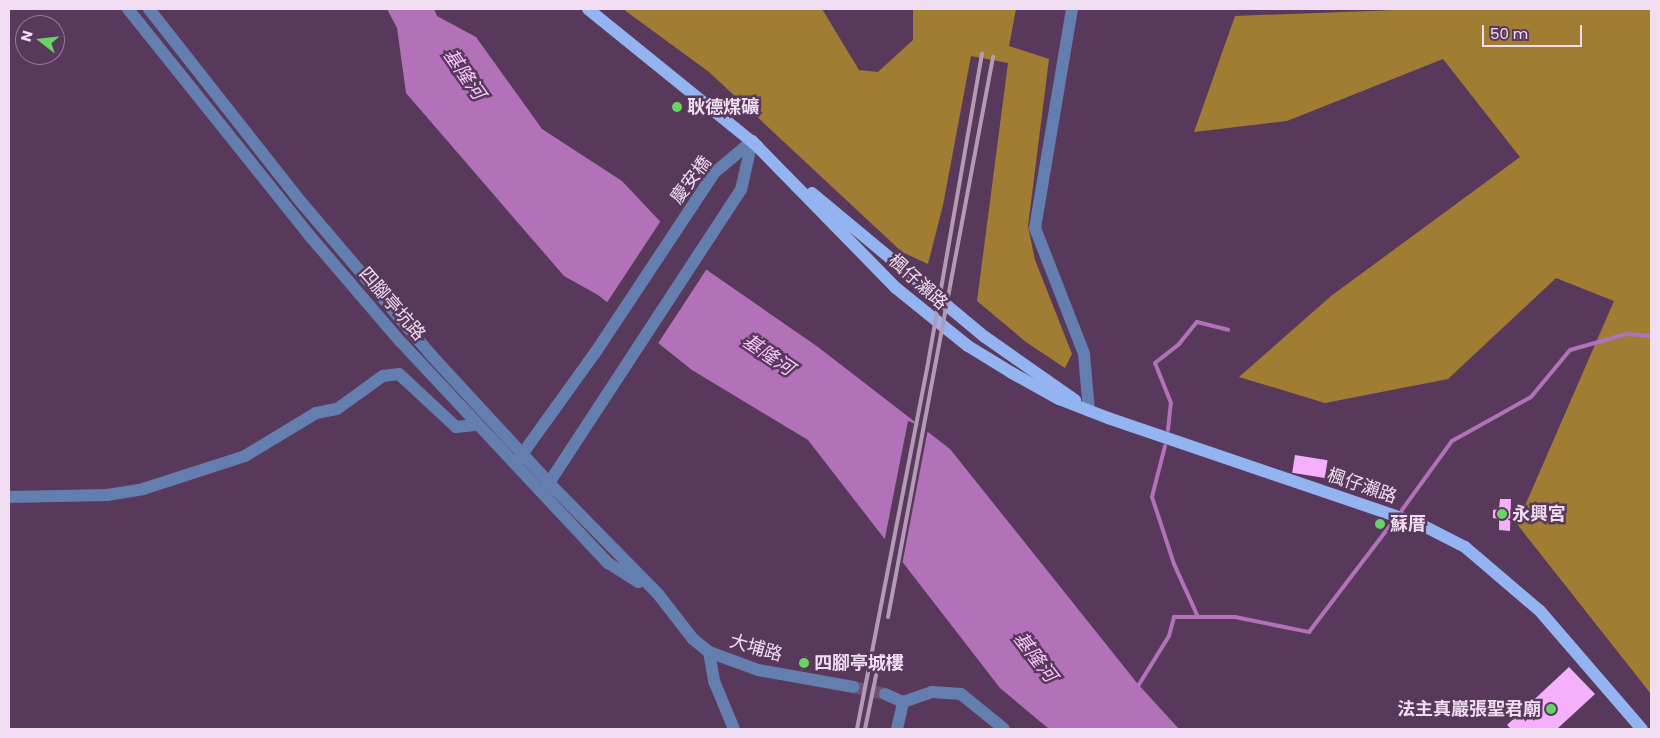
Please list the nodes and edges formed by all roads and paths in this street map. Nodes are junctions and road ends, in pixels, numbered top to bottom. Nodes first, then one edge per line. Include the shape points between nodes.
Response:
1 (128, 9) edge
2 (149, 9) edge
3 (588, 9) edge
4 (1072, 9) edge
5 (752, 141) junction
6 (1089, 411) junction
7 (475, 425) junction
8 (522, 454) junction
9 (514, 466) junction
10 (549, 483) junction
11 (540, 494) junction
12 (9, 497) edge
13 (658, 594) junction
14 (709, 652) junction
15 (853, 687) tunnel mouth
16 (885, 694) tunnel mouth
17 (903, 702) junction
18 (734, 729) edge
19 (897, 729) edge
20 (1004, 729) edge
21 (1642, 729) edge

1 - 7 street, 四腳亭坑路 via 309,235
2 - 8 street, 四腳亭坑路 via 301,202 432,356
3 - 5 main road, 楓仔瀨路
4 - 6 street via 1035,228 1084,354
5 - 6 main road, 楓仔瀨路 via 938,299
5 - 6 main road, 楓仔瀨路 via 896,288 931,318 1012,373
5 - 8 street, 慶安橋 via 714,172 595,353
5 - 10 street via 741,190
6 - 21 main road, 楓仔瀨路 via 1420,524 1466,547 1540,611
7 - 9 street, 四腳亭坑路
7 - 12 street via 456,427 399,374 383,376 337,409 316,414 245,456 143,490 107,495
8 - 9 street, 慶安橋
8 - 10 street, 四腳亭坑路
9 - 11 street, 四腳亭坑路
10 - 11 street
10 - 13 street, 四腳亭坑路
11 - 13 street, 四腳亭坑路 via 608,563
13 - 14 street, 四腳亭坑路 via 693,639
14 - 15 street, 大埔路 via 758,670
14 - 18 street via 714,681
16 - 17 street
17 - 19 street
17 - 20 street via 932,692 961,694

